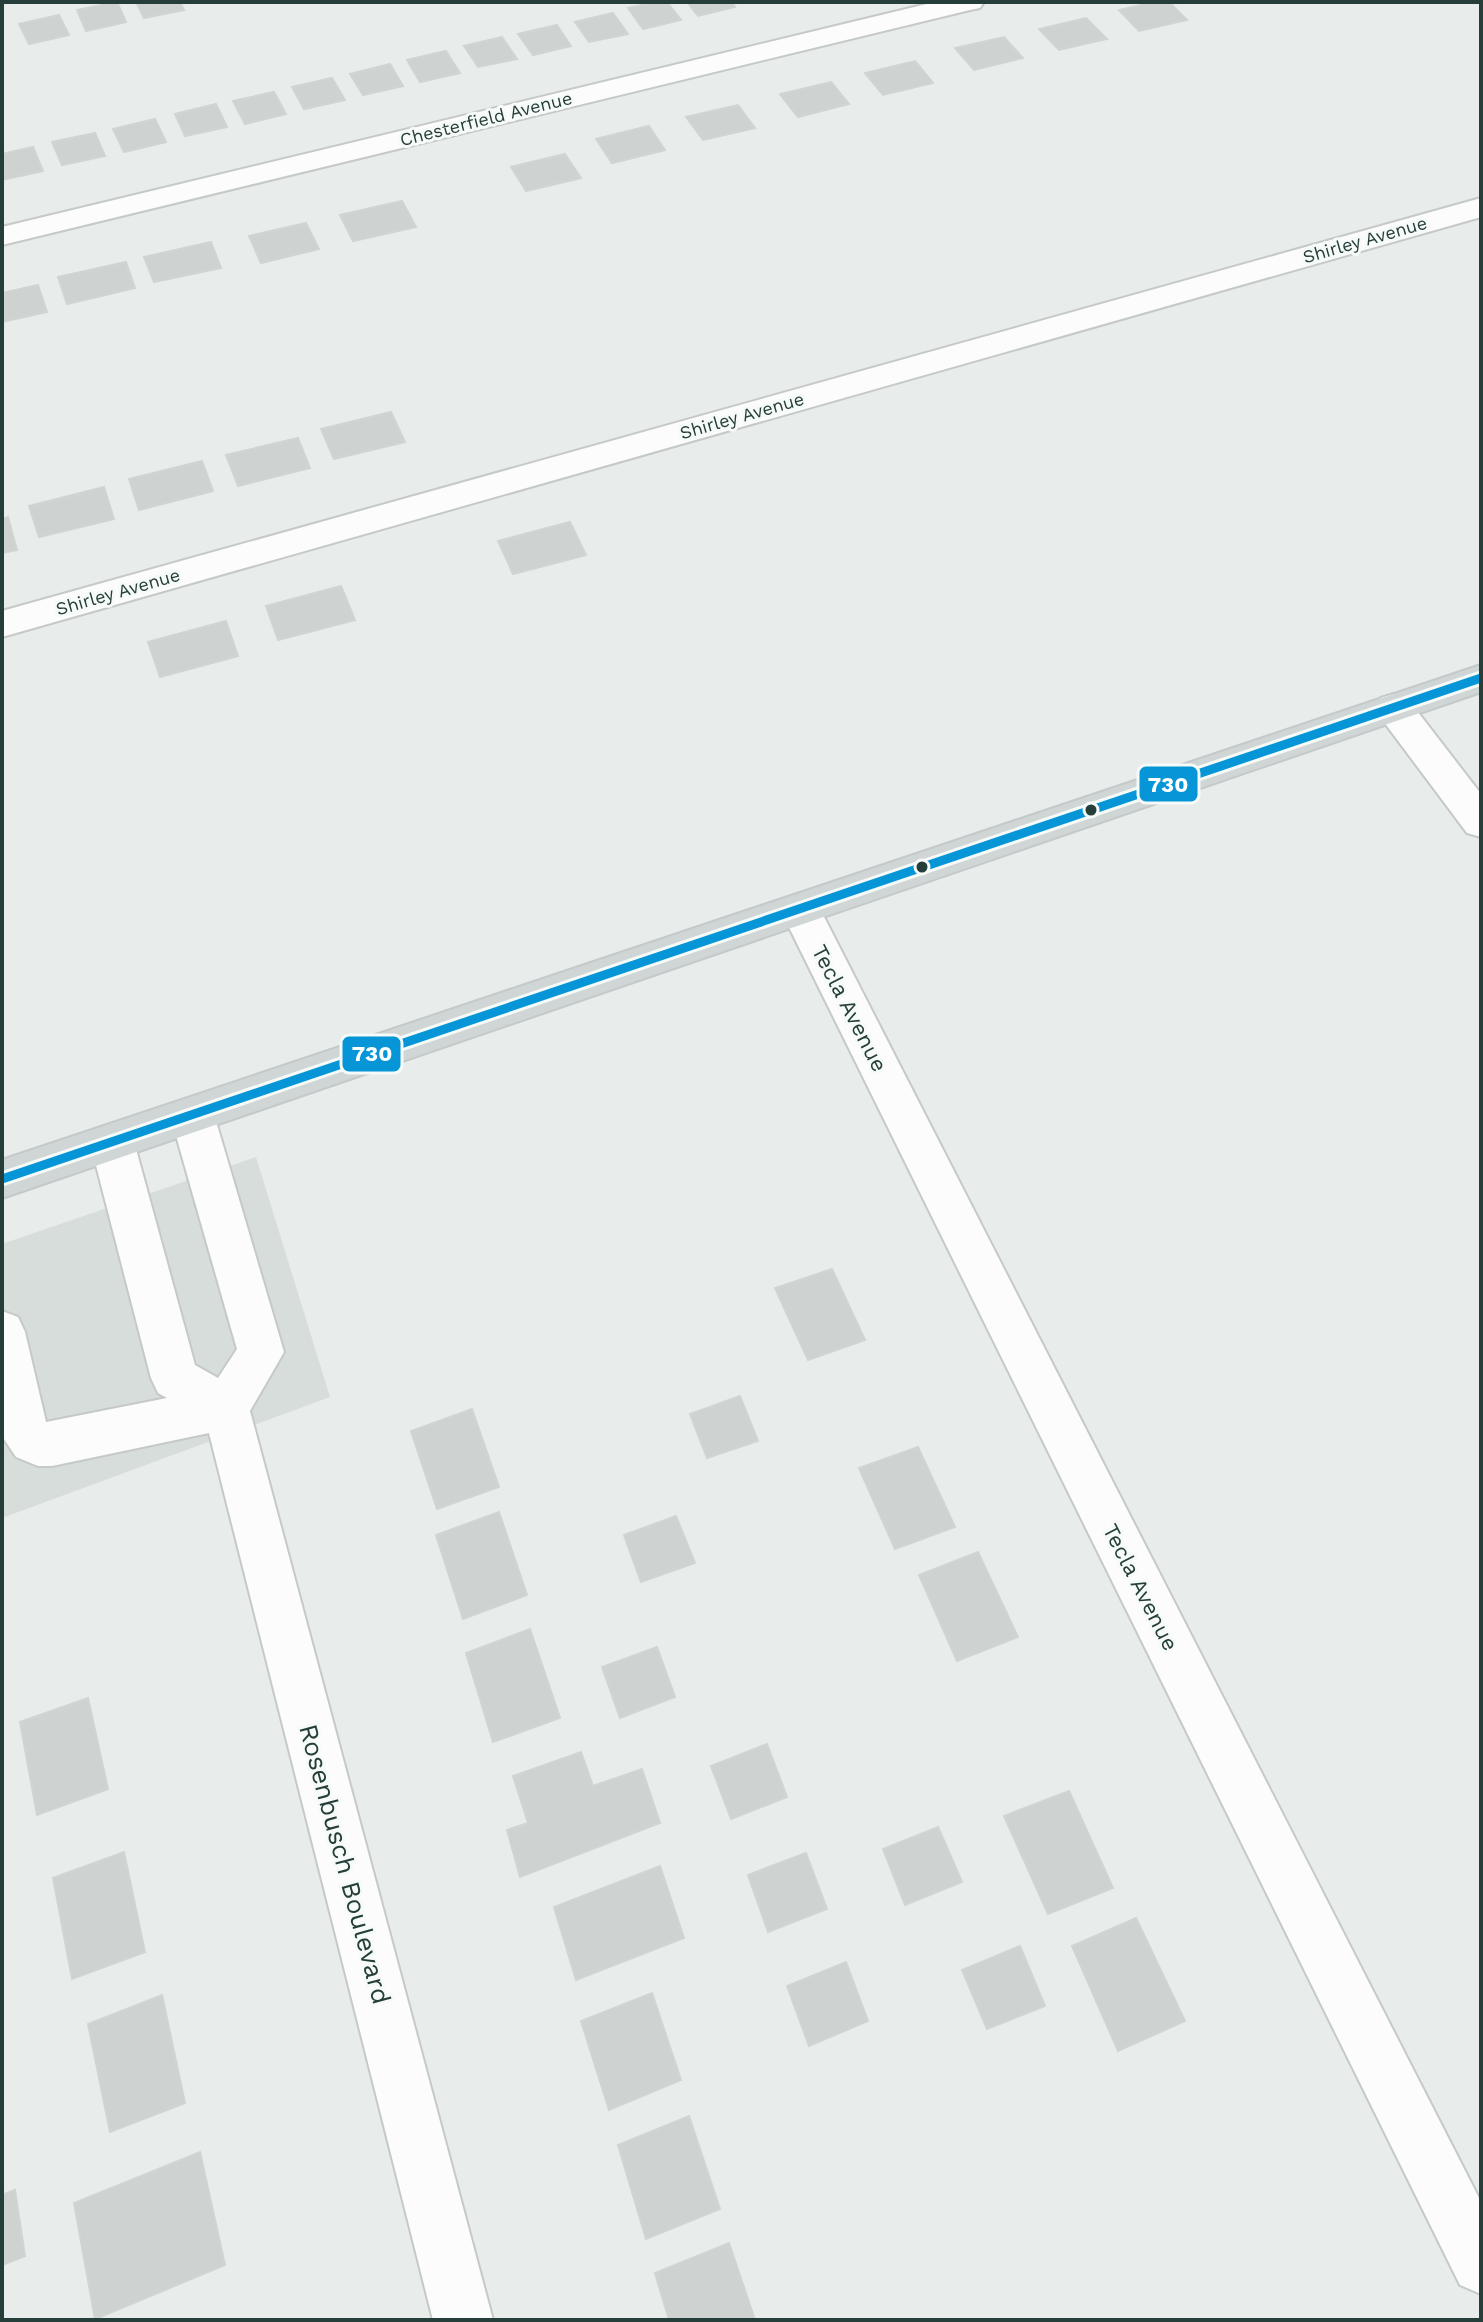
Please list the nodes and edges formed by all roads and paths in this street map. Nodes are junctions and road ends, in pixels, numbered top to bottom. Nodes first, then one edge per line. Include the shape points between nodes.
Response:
1 (970, 2) edge
2 (1481, 207) edge
3 (2, 236) edge
4 (2, 624) edge
5 (1481, 678) edge
6 (1394, 708) junction
7 (1481, 822) edge
8 (801, 911) junction
9 (193, 1118) junction
10 (112, 1142) junction
11 (2, 1179) edge
12 (2, 1332) edge
13 (226, 1408) junction
14 (1481, 2264) edge
15 (463, 2320) edge

1 - 3 street, Chesterfield Avenue
2 - 4 street, Shirley Avenue
5 - 6 main road
6 - 7 street
6 - 8 main road
8 - 9 main road
8 - 14 street, Tecla Avenue
9 - 10 main road
9 - 13 street via 261,1352
10 - 11 main road
10 - 13 street via 175,1378
12 - 13 street via 25,1434 32,1443 64,1442
13 - 15 street, Rosenbusch Boulevard

